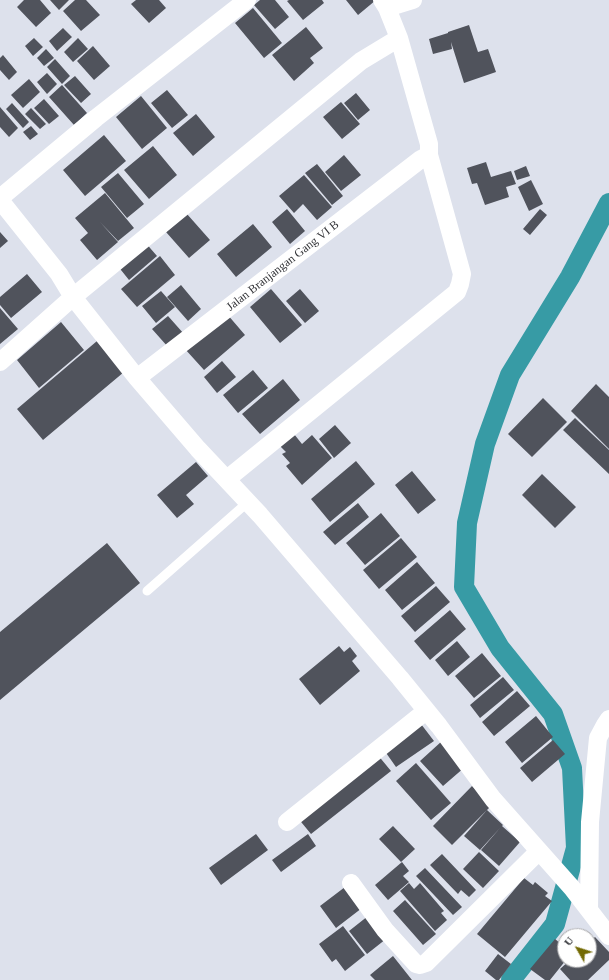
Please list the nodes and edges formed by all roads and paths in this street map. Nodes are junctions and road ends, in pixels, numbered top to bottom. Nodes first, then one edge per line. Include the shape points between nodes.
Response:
1 (247, 0) edge
2 (413, 0) edge
3 (385, 4) edge
4 (399, 38) junction
5 (429, 155) junction
6 (0, 199) edge
7 (74, 297) junction
8 (0, 362) edge
9 (137, 378) junction
10 (227, 479) junction
11 (248, 502) junction
12 (147, 591) dead end
13 (426, 711) junction
14 (609, 719) edge
15 (287, 822) dead end
16 (544, 857) junction
17 (351, 883) dead end
18 (589, 910) junction
19 (609, 936) edge

1 - 6 street via 96,118
2 - 3 street
3 - 4 street
4 - 5 street via 429,144
4 - 7 street via 361,62
5 - 9 street, Jalan Branjangan Gang VI B
5 - 10 street via 462,274 457,292
6 - 7 street
7 - 8 street
7 - 9 street
9 - 10 street
10 - 11 street
11 - 12 lane
11 - 13 street
13 - 15 street
13 - 16 street via 493,799
14 - 18 street via 598,738 590,822
16 - 17 street via 426,963 420,965 416,964 385,930
16 - 18 street
18 - 19 street

